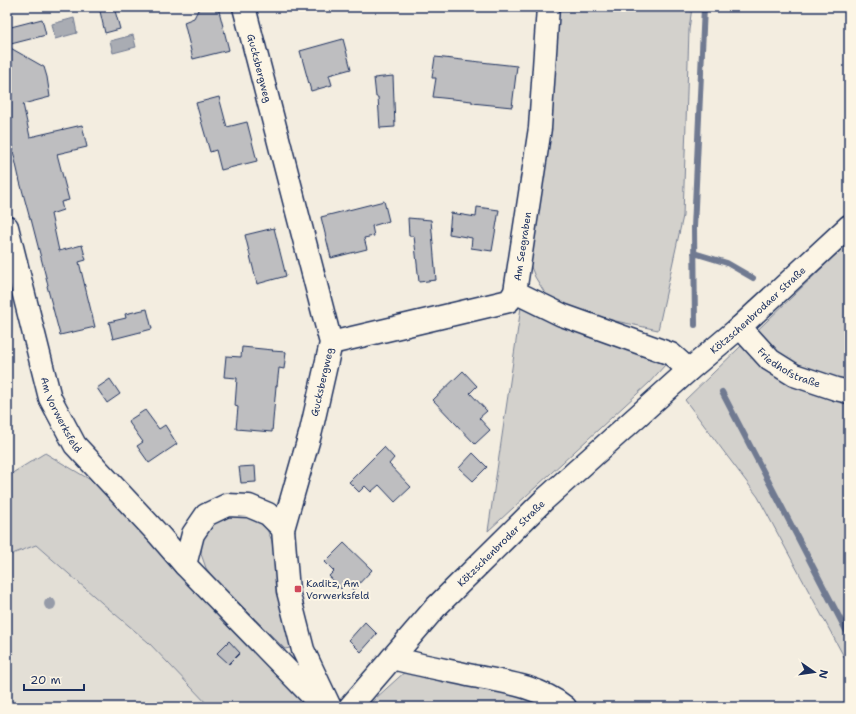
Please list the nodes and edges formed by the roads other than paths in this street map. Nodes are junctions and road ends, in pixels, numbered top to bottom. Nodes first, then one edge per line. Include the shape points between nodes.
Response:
1 (244, 7) edge
2 (548, 7) edge
3 (849, 226) edge
4 (7, 227) edge
5 (515, 292) junction
6 (740, 327) junction
7 (331, 343) junction
8 (689, 370) junction
9 (849, 392) edge
10 (665, 393) joint
11 (283, 529) junction
12 (185, 565) junction
13 (392, 658) junction
14 (323, 707) edge
15 (330, 707) edge
16 (350, 707) edge
17 (565, 707) edge

1 - 7 street, Gucksbergweg
2 - 5 street, Am Seegraben via 540,128
3 - 6 street, Kötzschenbrodaer Straße
4 - 12 street, Am Vorwerksfeld via 50,398 75,445
5 - 7 street, Am Seegraben via 509,301
5 - 8 street via 562,315 671,354
6 - 8 street, Kötzschenbrodaer Straße
6 - 9 street, Friedhofstraße via 770,360 794,376
7 - 11 street, Gucksbergweg via 311,431
8 - 10 street, Kötzschenbrodaer Straße
10 - 13 street, Kötzschenbroder Straße via 544,500 435,608
11 - 12 street via 268,514 249,506 227,505 206,515 193,534
11 - 15 street, Gucksbergweg via 288,591 303,650
12 - 14 street, Am Vorwerksfeld
13 - 16 street, Kötzschenbroder Straße
13 - 17 street via 516,684 553,698

